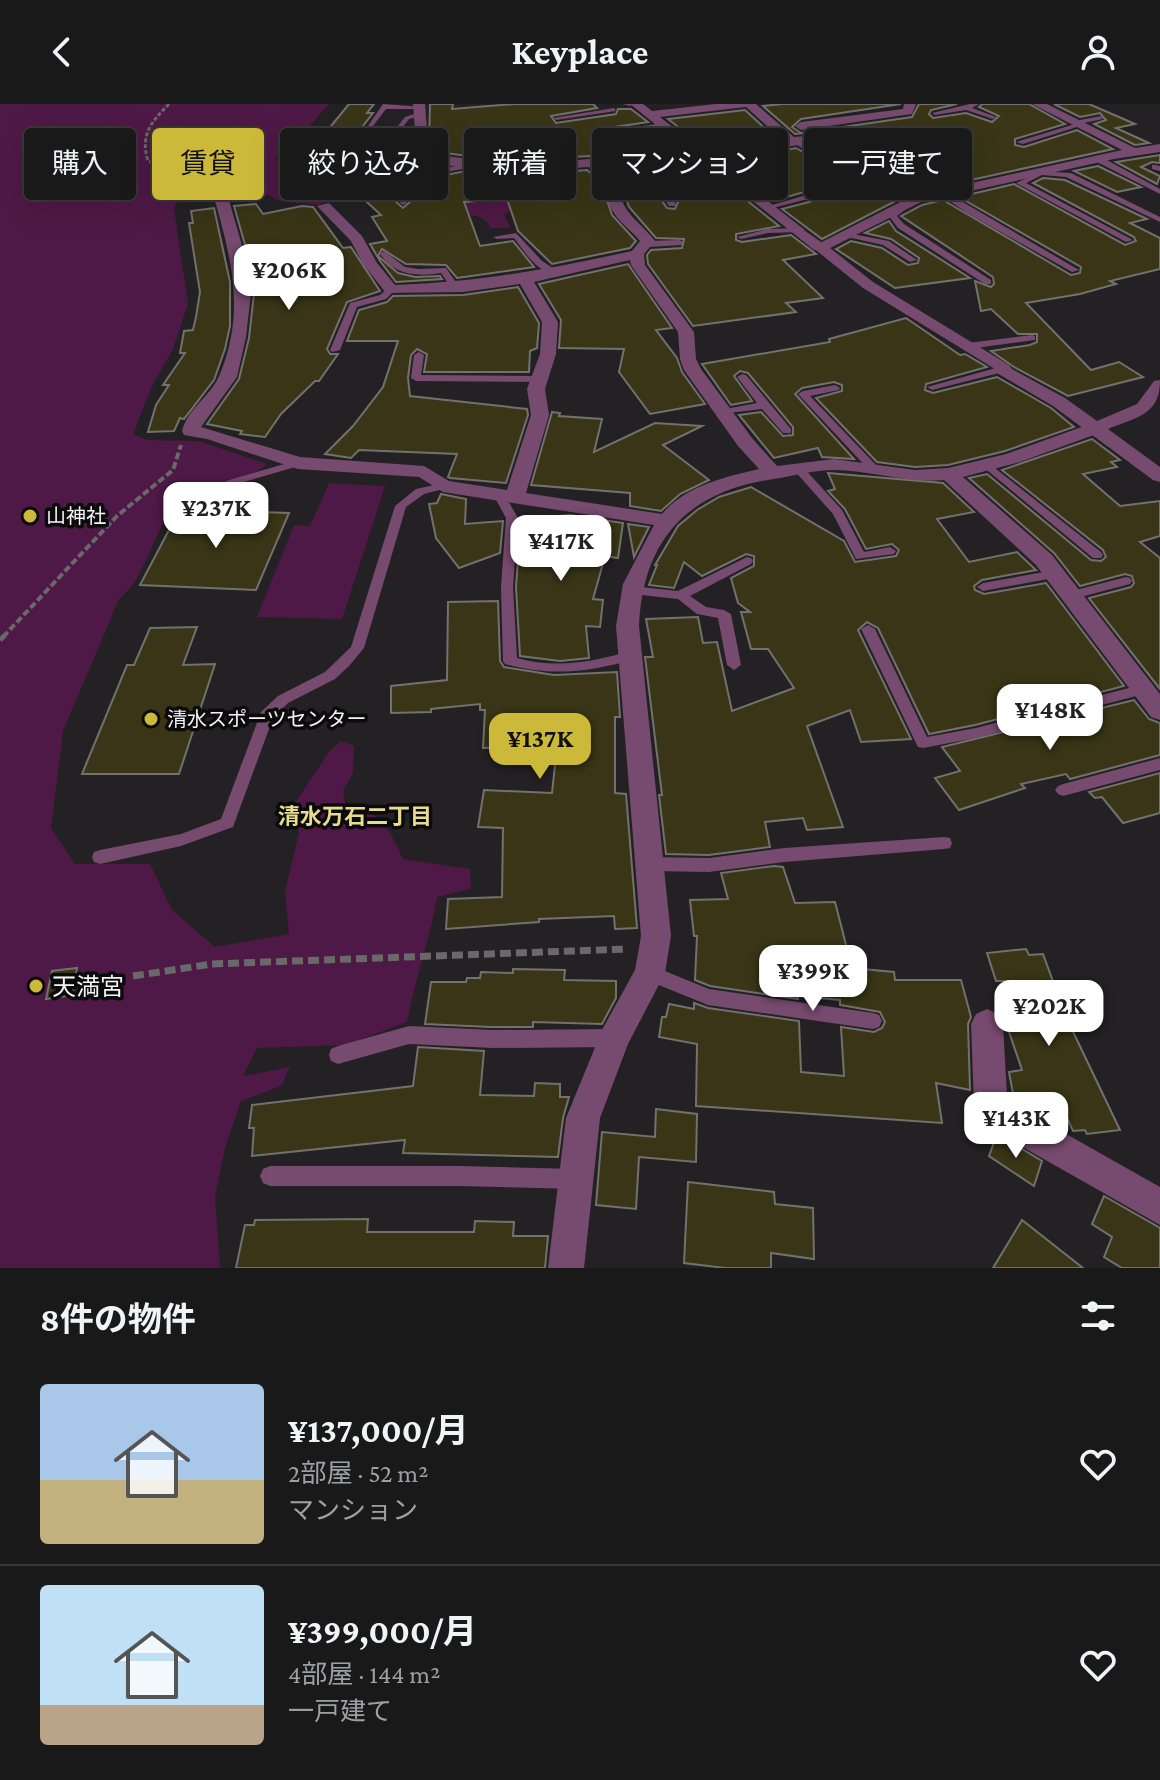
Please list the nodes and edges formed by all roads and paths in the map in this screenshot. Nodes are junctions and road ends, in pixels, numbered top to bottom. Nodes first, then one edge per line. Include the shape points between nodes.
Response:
1 (169, 104) edge
2 (606, 104) edge
3 (630, 104) edge
4 (748, 104) edge
5 (910, 104) edge
6 (976, 104) edge
7 (1038, 104) edge
8 (384, 106) edge
9 (702, 106) edge
10 (420, 108) edge
11 (966, 108) junction
12 (935, 113) dead end
13 (649, 115) junction
14 (993, 117) dead end
15 (556, 118) dead end
16 (1101, 118) dead end
17 (1079, 123) junction
18 (663, 125) junction
19 (368, 128) edge
20 (400, 128) edge
21 (636, 128) edge
22 (667, 128) edge
23 (774, 128) edge
24 (783, 128) edge
25 (788, 137) edge
26 (804, 141) edge
27 (796, 142) junction
28 (1020, 142) dead end
29 (788, 144) edge
30 (804, 146) edge
31 (383, 150) joint
32 (1157, 151) edge
33 (1133, 152) junction
34 (1100, 160) junction
35 (152, 162) edge
36 (464, 164) edge
37 (464, 166) edge
38 (1038, 173) junction
39 (972, 186) edge
40 (1160, 192) edge
41 (804, 198) edge
42 (222, 200) edge
43 (613, 200) edge
44 (669, 200) edge
45 (760, 200) edge
46 (919, 200) edge
47 (954, 200) edge
48 (403, 203) dead end
49 (672, 204) dead end
50 (904, 204) junction
51 (324, 206) dead end
52 (769, 207) junction
53 (1160, 220) edge
54 (798, 230) junction
55 (850, 235) junction
56 (497, 237) dead end
57 (741, 237) dead end
58 (1129, 240) dead end
59 (679, 243) dead end
60 (819, 247) junction
61 (643, 249) junction
62 (384, 254) dead end
63 (913, 260) dead end
64 (1075, 270) dead end
65 (553, 272) junction
66 (525, 279) junction
67 (988, 282) dead end
68 (456, 288) junction
69 (391, 290) junction
70 (1032, 338) dead end
71 (968, 346) junction
72 (335, 350) dead end
73 (419, 355) dead end
74 (1003, 369) junction
75 (742, 377) dead end
76 (539, 379) junction
77 (1160, 385) edge
78 (932, 387) dead end
79 (835, 388) dead end
80 (764, 405) junction
81 (724, 412) junction
82 (1096, 428) junction
83 (191, 431) junction
84 (787, 431) dead end
85 (298, 463) junction
86 (986, 464) junction
87 (798, 468) junction
88 (873, 468) junction
89 (773, 473) junction
90 (948, 474) junction
91 (1160, 476) edge
92 (443, 486) junction
93 (508, 497) junction
94 (185, 503) dead end
95 (666, 521) junction
96 (890, 551) dead end
97 (1097, 555) dead end
98 (747, 561) dead end
99 (1055, 574) junction
100 (1126, 581) dead end
101 (983, 587) dead end
102 (632, 590) junction
103 (681, 595) junction
104 (1073, 595) junction
105 (868, 629) dead end
106 (0, 640) edge
107 (630, 656) junction
108 (734, 665) dead end
109 (1144, 689) junction
110 (1160, 711) edge
111 (1160, 764) edge
112 (1063, 790) dead end
113 (944, 843) dead end
114 (100, 857) dead end
115 (649, 864) junction
116 (652, 961) junction
117 (133, 976) dead end
118 (873, 1021) dead end
119 (987, 1024) dead end
120 (614, 1038) junction
121 (338, 1055) dead end
122 (270, 1176) dead end
123 (575, 1179) junction
124 (1160, 1207) edge
125 (566, 1268) edge

1 - 35 path via 144,134 141,145
2 - 15 lane via 614,110
3 - 13 street
4 - 9 street
4 - 23 street
5 - 24 street via 908,112
6 - 11 lane
7 - 17 street
8 - 10 lane
8 - 19 lane
9 - 13 street
10 - 20 lane
10 - 36 street via 421,130 412,155
11 - 12 lane
11 - 14 lane
13 - 18 street
16 - 17 lane
17 - 28 lane
17 - 33 street
18 - 21 lane
18 - 22 street
25 - 27 street
26 - 27 street
27 - 29 lane
27 - 30 lane
31 - 31 lane via 367,157 298,154 303,148
32 - 33 street
33 - 34 street
34 - 38 street
34 - 40 lane
37 - 48 lane via 382,182
38 - 39 street
38 - 53 lane via 1068,175
38 - 58 lane via 1021,185
41 - 52 lane
42 - 83 street via 241,266 238,337 228,377
43 - 61 street via 643,234
44 - 49 lane
45 - 52 street
46 - 50 street
47 - 64 lane
50 - 55 street
50 - 67 lane via 892,215 901,226
51 - 69 street via 357,239
52 - 54 street
54 - 57 lane
54 - 60 street
55 - 60 street
55 - 63 lane via 886,243
56 - 65 lane via 516,235
59 - 61 lane
60 - 71 street via 868,285
61 - 65 street
61 - 81 street via 638,265 686,332 693,370
62 - 68 lane via 392,265 422,273 443,270
65 - 66 street
66 - 68 street
66 - 76 street via 550,322 548,354
68 - 69 street
69 - 72 lane via 353,305
70 - 71 lane
71 - 74 street
73 - 76 lane via 416,378
74 - 78 lane
74 - 82 street
75 - 80 lane
76 - 93 street via 540,415
77 - 82 street via 1143,408
79 - 88 lane via 803,394
80 - 81 lane
80 - 84 lane
81 - 89 street
82 - 86 street
82 - 91 street
83 - 85 street
83 - 106 path via 177,451 173,470 117,516
85 - 92 street via 424,472
85 - 94 lane
86 - 90 street
86 - 97 lane
87 - 88 street
87 - 89 street
87 - 96 lane via 838,513 860,556
88 - 90 street
89 - 95 street via 695,497
90 - 99 street
92 - 93 street
92 - 114 lane via 420,491 401,506 357,648 342,666 275,703 266,716 227,823 160,846
93 - 95 street
93 - 107 lane via 510,661 550,670
95 - 102 street
98 - 103 lane
99 - 101 lane
99 - 104 street
100 - 104 lane
102 - 103 lane
102 - 107 street
103 - 108 lane via 702,611 724,614
104 - 109 street
105 - 109 lane via 923,743
107 - 115 street
109 - 110 street
111 - 112 lane
113 - 115 lane via 709,865
115 - 116 street via 656,936
116 - 117 path via 212,964
116 - 118 lane via 708,997
116 - 120 street
119 - 124 street via 991,1105
120 - 121 lane via 409,1035
120 - 123 street via 583,1118
122 - 123 lane
123 - 125 street

